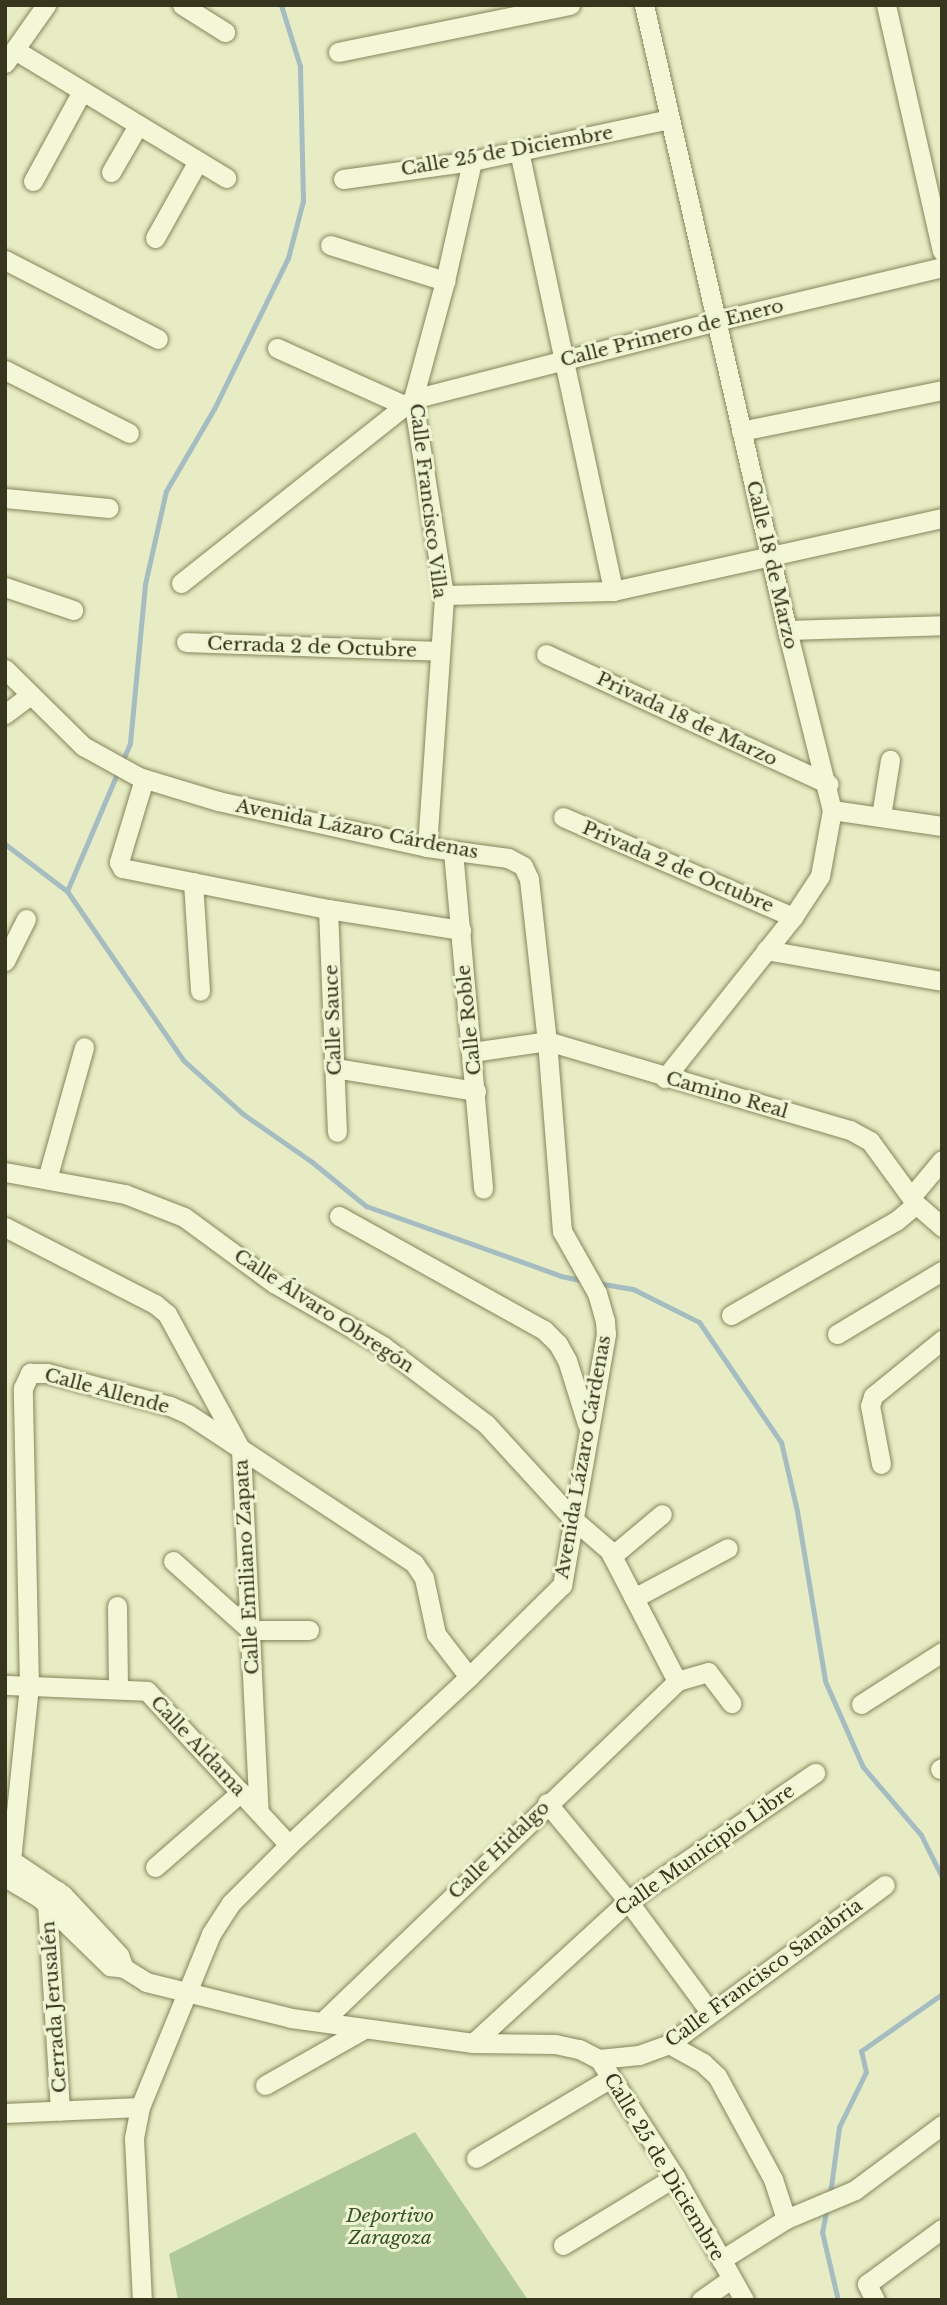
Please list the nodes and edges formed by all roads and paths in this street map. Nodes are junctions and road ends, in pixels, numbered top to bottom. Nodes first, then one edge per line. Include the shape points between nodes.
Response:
1 (46, 5) edge
2 (182, 5) edge
3 (570, 5) edge
4 (644, 5) edge
5 (886, 5) edge
6 (225, 32) dead end
7 (338, 51) dead end
8 (10, 57) edge
9 (82, 91) junction
10 (670, 119) junction
11 (138, 125) junction
12 (520, 151) junction
13 (471, 160) junction
14 (198, 161) junction
15 (111, 172) dead end
16 (226, 178) dead end
17 (343, 179) dead end
18 (33, 181) dead end
19 (155, 238) dead end
20 (330, 245) dead end
21 (942, 251) edge
22 (5, 260) edge
23 (942, 267) edge
24 (445, 281) junction
25 (716, 321) junction
26 (158, 339) dead end
27 (277, 348) dead end
28 (562, 360) junction
29 (5, 370) edge
30 (942, 390) edge
31 (409, 402) junction
32 (741, 431) junction
33 (129, 433) dead end
34 (5, 498) edge
35 (109, 508) dead end
36 (942, 518) edge
37 (769, 555) junction
38 (181, 583) dead end
39 (5, 587) edge
40 (613, 591) junction
41 (444, 595) junction
42 (73, 610) dead end
43 (942, 625) edge
44 (787, 630) junction
45 (186, 642) dead end
46 (438, 651) junction
47 (546, 654) dead end
48 (5, 669) edge
49 (30, 695) junction
50 (5, 714) edge
51 (890, 760) dead end
52 (142, 778) junction
53 (828, 784) junction
54 (832, 810) junction
55 (881, 816) junction
56 (563, 817) dead end
57 (942, 826) edge
58 (427, 847) junction
59 (453, 851) junction
60 (193, 882) junction
61 (328, 909) junction
62 (793, 916) junction
63 (26, 919) dead end
64 (461, 930) junction
65 (766, 950) junction
66 (5, 961) edge
67 (942, 981) edge
68 (200, 991) dead end
69 (547, 1041) junction
70 (84, 1047) dead end
71 (472, 1052) junction
72 (335, 1068) junction
73 (665, 1077) junction
74 (476, 1091) junction
75 (337, 1132) dead end
76 (942, 1160) edge
77 (5, 1172) edge
78 (47, 1179) junction
79 (483, 1189) dead end
80 (914, 1200) junction
81 (339, 1216) dead end
82 (5, 1227) edge
83 (942, 1227) edge
84 (942, 1271) edge
85 (731, 1315) dead end
86 (837, 1334) dead end
87 (942, 1340) edge
88 (588, 1429) junction
89 (241, 1450) junction
90 (881, 1464) dead end
91 (662, 1514) dead end
92 (574, 1520) junction
93 (729, 1548) dead end
94 (612, 1556) junction
95 (173, 1561) dead end
96 (634, 1598) junction
97 (117, 1606) dead end
98 (250, 1630) junction
99 (309, 1630) dead end
100 (942, 1652) edge
101 (469, 1677) junction
102 (677, 1681) junction
103 (5, 1685) edge
104 (29, 1686) junction
105 (118, 1688) junction
106 (731, 1703) dead end
107 (861, 1704) dead end
108 (816, 1773) dead end
109 (241, 1792) junction
110 (547, 1803) junction
111 (259, 1812) junction
112 (289, 1844) junction
113 (7, 1864) edge
114 (155, 1867) dead end
115 (885, 1885) dead end
116 (52, 1898) junction
117 (628, 1901) junction
118 (188, 1994) junction
119 (711, 2013) junction
120 (322, 2022) junction
121 (364, 2029) junction
122 (473, 2043) junction
123 (669, 2044) junction
124 (599, 2059) junction
125 (611, 2078) junction
126 (265, 2085) dead end
127 (140, 2108) junction
128 (60, 2110) junction
129 (5, 2113) edge
130 (942, 2125) edge
131 (475, 2158) dead end
132 (675, 2177) junction
133 (786, 2219) junction
134 (942, 2229) edge
135 (563, 2245) dead end
136 (721, 2260) junction
137 (731, 2280) junction
138 (142, 2300) edge
139 (701, 2300) edge
140 (744, 2300) edge
141 (875, 2300) edge

1 - 8 street
2 - 6 street
3 - 7 street
4 - 10 street, Calle 18 de Marzo
5 - 21 street
8 - 9 street
9 - 11 street
9 - 18 street
10 - 12 street, Calle 25 de Diciembre
10 - 25 street, Calle 18 de Marzo
11 - 14 street
11 - 15 street
12 - 13 street, Calle 25 de Diciembre
12 - 28 street
13 - 17 street, Calle 25 de Diciembre
13 - 24 street, Calle Francisco Villa
14 - 16 street
14 - 19 street
20 - 24 street
22 - 26 street
23 - 25 street, Calle Primero de Enero
24 - 31 street, Calle Francisco Villa
25 - 28 street, Calle Primero de Enero
25 - 32 street, Calle 18 de Marzo
27 - 31 street
28 - 31 street, Calle Primero de Enero
28 - 40 street
29 - 33 street
30 - 32 street
31 - 38 street, Calle Primero de Enero
31 - 41 street, Calle Francisco Villa
32 - 37 street, Calle 18 de Marzo
34 - 35 street
36 - 37 street
37 - 40 street
37 - 44 street, Calle 18 de Marzo
39 - 42 street
40 - 41 street
41 - 46 street, Calle Francisco Villa
43 - 44 street
44 - 53 street, Calle 18 de Marzo
45 - 46 street, Cerrada 2 de Octubre
46 - 58 street, Calle Francisco Villa
47 - 53 street, Privada 18 de Marzo
48 - 49 street, Avenida Lázaro Cárdenas
49 - 50 street
49 - 52 street, Avenida Lázaro Cárdenas via 83,746
51 - 55 street
52 - 58 street, Avenida Lázaro Cárdenas via 218,802
52 - 60 street via 120,866
53 - 54 street, Calle 18 de Marzo
54 - 55 street
54 - 62 street, Calle 18 de Marzo via 820,876
55 - 57 street
56 - 62 street, Privada 2 de Octubre
58 - 59 street, Avenida Lázaro Cárdenas
59 - 64 street, Calle Roble
59 - 69 street, Avenida Lázaro Cárdenas via 508,858 523,866 529,879
60 - 61 street
60 - 68 street
61 - 64 street
61 - 72 street, Calle Sauce
62 - 65 street, Calle 18 de Marzo
63 - 66 street
64 - 71 street, Calle Roble
65 - 67 street
65 - 73 street, Calle 18 de Marzo
69 - 71 street, Camino Real
69 - 73 street, Camino Real
69 - 88 street, Avenida Lázaro Cárdenas via 562,1231 597,1293 606,1334
70 - 78 street
71 - 74 street, Calle Roble
72 - 74 street
72 - 75 street, Calle Sauce
73 - 80 street, Camino Real via 849,1130 876,1147
74 - 79 street, Calle Roble
76 - 80 street
77 - 78 street, Calle Álvaro Obregón
78 - 92 street, Calle Álvaro Obregón via 125,1194 184,1217 274,1283 383,1346 486,1424
80 - 83 street, Camino Real
80 - 85 street via 896,1221
81 - 88 street via 544,1330 567,1360
82 - 89 street, Calle Emiliano Zapata via 167,1314
84 - 86 street
87 - 90 street via 873,1396 870,1406
88 - 92 street, Avenida Lázaro Cárdenas
89 - 98 street, Calle Emiliano Zapata
89 - 101 street, Calle Allende via 414,1563 424,1578 436,1634
89 - 104 street, Calle Allende via 170,1406 47,1373 30,1373 23,1388
91 - 94 street
92 - 94 street, Calle Álvaro Obregón
92 - 101 street, Avenida Lázaro Cárdenas via 566,1574 556,1594
93 - 96 street
94 - 96 street, Calle Álvaro Obregón
95 - 98 street
96 - 102 street, Calle Álvaro Obregón
97 - 105 street
98 - 99 street
98 - 111 street, Calle Emiliano Zapata
100 - 107 street
101 - 112 street, Avenida Lázaro Cárdenas
102 - 106 street via 708,1672
102 - 110 street, Calle Hidalgo
103 - 104 street, Calle Aldama
104 - 105 street, Calle Aldama
104 - 113 street, Calle Allende
105 - 109 street, Calle Aldama via 147,1691
108 - 117 street, Calle Municipio Libre
109 - 111 street, Calle Aldama
109 - 114 street
110 - 117 street
110 - 120 street, Calle Hidalgo
111 - 112 street, Calle Aldama
112 - 118 street, Avenida Lázaro Cárdenas via 220,1917
113 - 116 street, Calle 25 de Diciembre
115 - 119 street, Calle Francisco Sanabria
116 - 118 street, Calle 25 de Diciembre via 110,1966
116 - 128 street, Cerrada Jerusalén
117 - 119 street
117 - 122 street, Calle Municipio Libre
118 - 120 street, Calle 25 de Diciembre
118 - 127 street, Avenida Lázaro Cárdenas
119 - 123 street, Calle Francisco Sanabria
120 - 121 street, Calle 25 de Diciembre
121 - 122 street, Calle 25 de Diciembre
121 - 126 street
122 - 124 street, Calle 25 de Diciembre via 555,2044
123 - 124 street, Calle Francisco Sanabria via 639,2056
123 - 133 street via 717,2076 773,2179
124 - 125 street, Calle 25 de Diciembre
125 - 131 street
125 - 132 street, Calle 25 de Diciembre
127 - 128 street
127 - 138 street, Avenida Lázaro Cárdenas via 134,2138
128 - 129 street
130 - 133 street via 855,2190
132 - 135 street
132 - 136 street, Calle 25 de Diciembre
133 - 136 street
134 - 141 street via 867,2284
136 - 137 street, Calle 25 de Diciembre
137 - 139 street
137 - 140 street, Calle 25 de Diciembre

